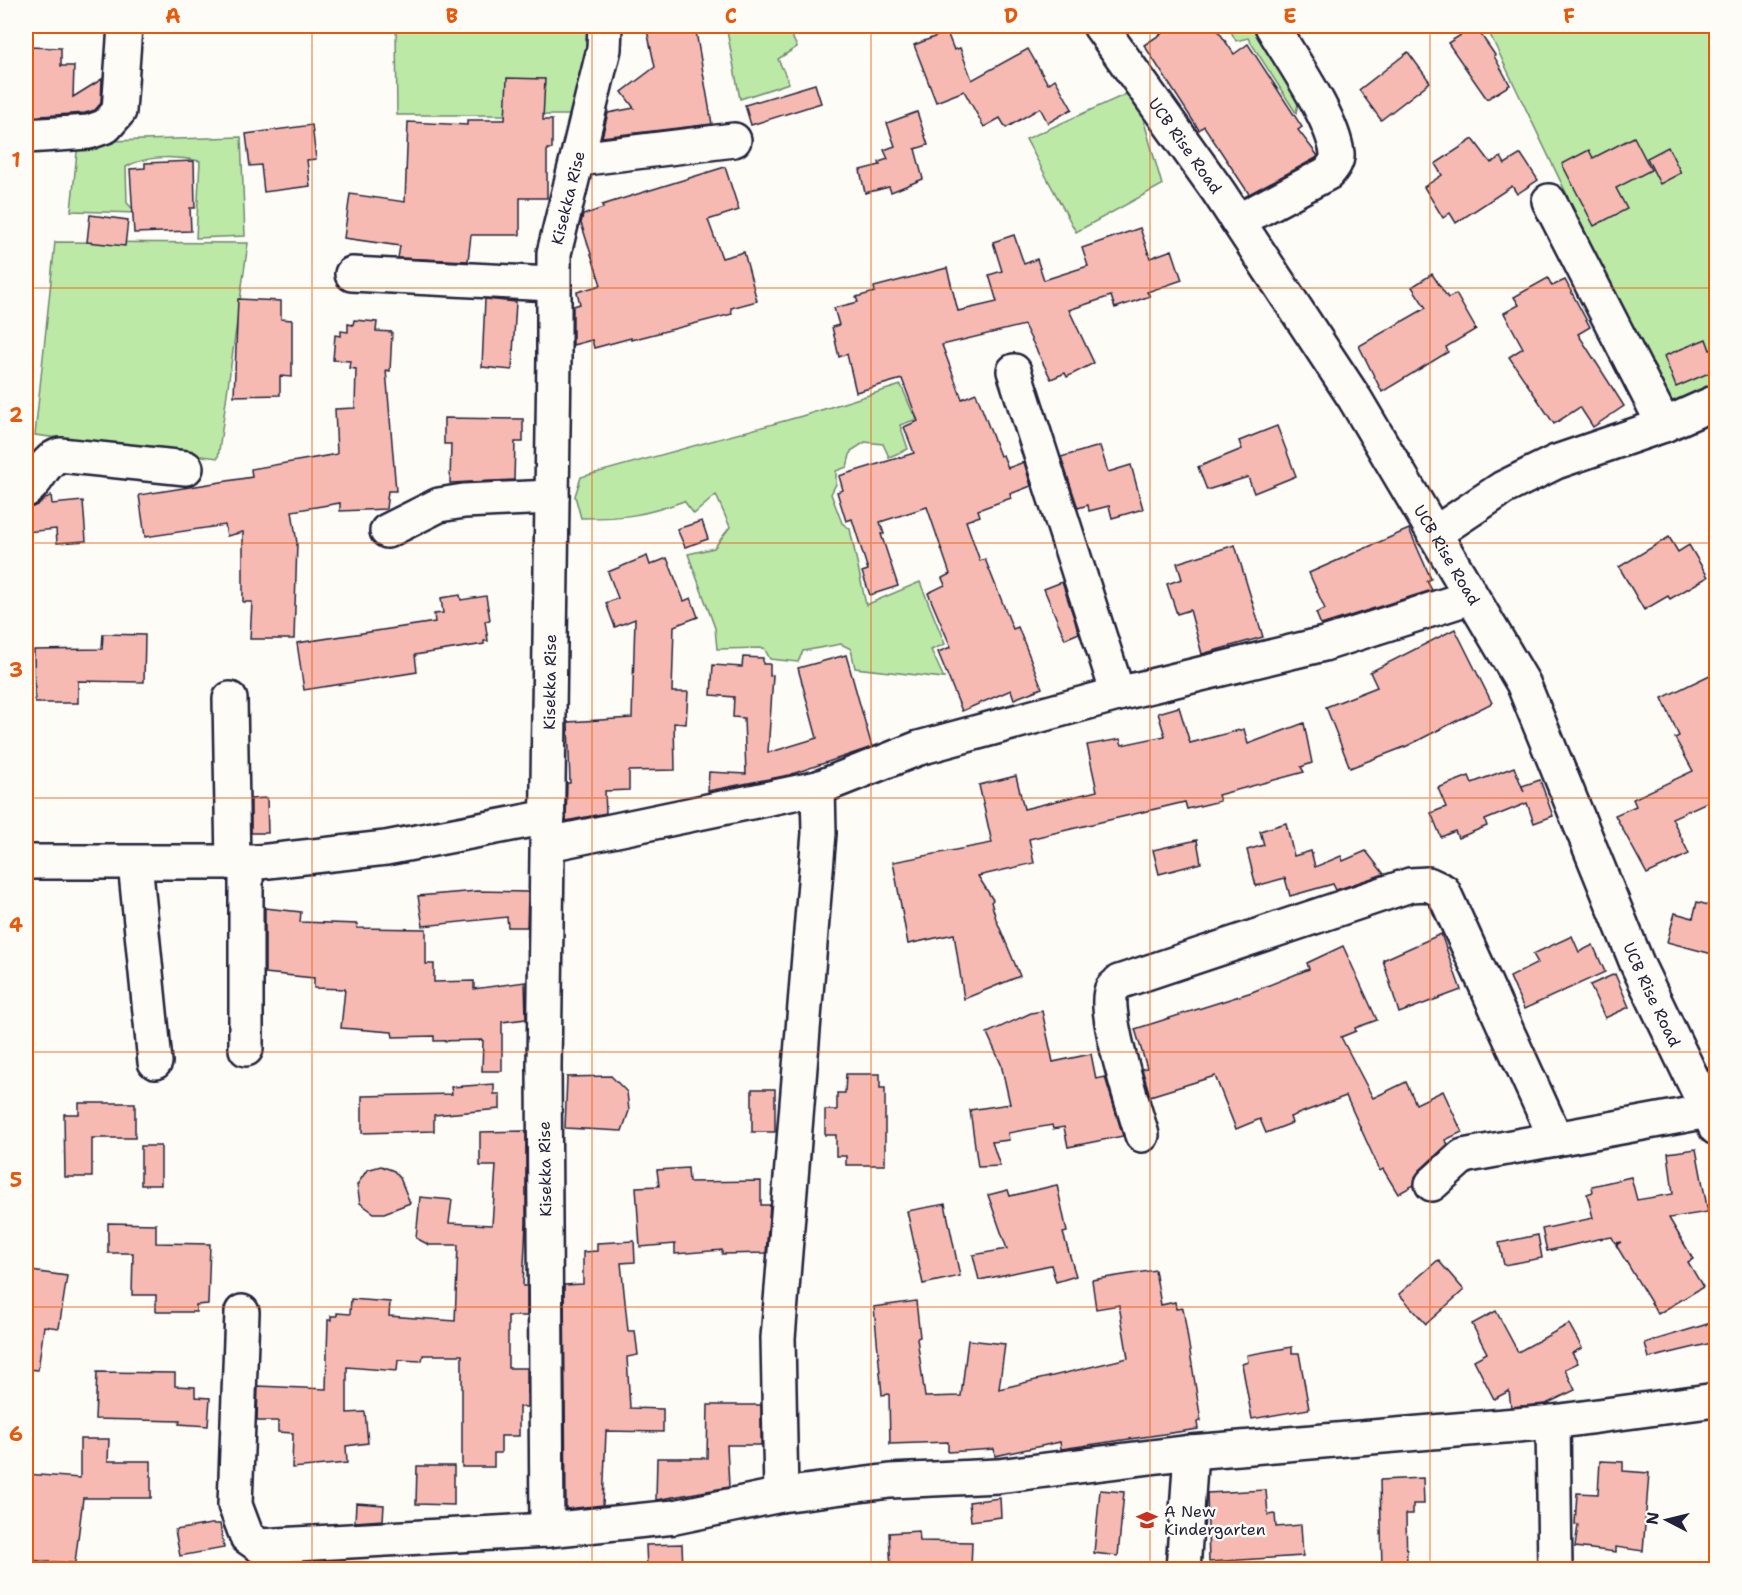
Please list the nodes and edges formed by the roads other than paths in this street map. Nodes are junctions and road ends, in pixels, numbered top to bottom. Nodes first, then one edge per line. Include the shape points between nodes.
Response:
1 (125, 26) edge
2 (605, 26) edge
3 (1100, 26) edge
4 (1272, 26) edge
5 (26, 136) edge
6 (734, 140) dead end
7 (578, 159) junction
8 (1548, 201) dead end
9 (1238, 221) junction
10 (352, 274) dead end
11 (552, 284) junction
12 (1014, 371) dead end
13 (1716, 402) edge
14 (1664, 425) junction
15 (186, 468) dead end
16 (26, 489) edge
17 (552, 497) junction
18 (387, 531) dead end
19 (1434, 534) junction
20 (1471, 597) junction
21 (1118, 694) junction
22 (230, 699) dead end
23 (818, 788) junction
24 (548, 831) junction
25 (26, 862) edge
26 (135, 862) junction
27 (239, 862) junction
28 (246, 1049) dead end
29 (155, 1062) dead end
30 (1712, 1120) edge
31 (1142, 1136) dead end
32 (1557, 1139) junction
33 (1432, 1184) dead end
34 (242, 1312) dead end
35 (1716, 1400) edge
36 (1553, 1422) junction
37 (1191, 1452) junction
38 (781, 1495) junction
39 (547, 1530) junction
40 (1183, 1569) edge
41 (1555, 1569) edge

1 - 5 street via 119,111 106,126 88,132
2 - 7 street, Kisekka Rise via 604,49
3 - 9 street, UCB Rise Road
4 - 9 street via 1328,124 1338,155 1328,173
6 - 7 street
7 - 11 street, Kisekka Rise via 554,253
8 - 14 street
9 - 19 street, UCB Rise Road via 1356,399
10 - 11 street
11 - 17 street, Kisekka Rise
12 - 21 street
13 - 14 street
14 - 19 street via 1556,462 1503,488
15 - 16 street via 60,455 52,457
17 - 18 street via 439,505
17 - 24 street, Kisekka Rise
19 - 20 street, UCB Rise Road
20 - 21 street via 1324,644
20 - 30 street, UCB Rise Road via 1523,683 1638,966
21 - 23 street via 919,748
22 - 27 street
23 - 24 street
23 - 38 street via 819,833 778,1338
24 - 27 street
24 - 39 street, Kisekka Rise via 544,1067
25 - 26 street
26 - 27 street
26 - 29 street
27 - 28 street
30 - 32 street
31 - 32 street via 1122,1068 1110,1006 1112,989 1119,982 1410,885 1428,884 1443,891
32 - 33 street via 1463,1156
34 - 39 street via 235,1505 247,1537 260,1545
35 - 36 street
36 - 37 street
36 - 41 street
37 - 38 street via 998,1476 890,1480
37 - 40 street
38 - 39 street via 675,1517

